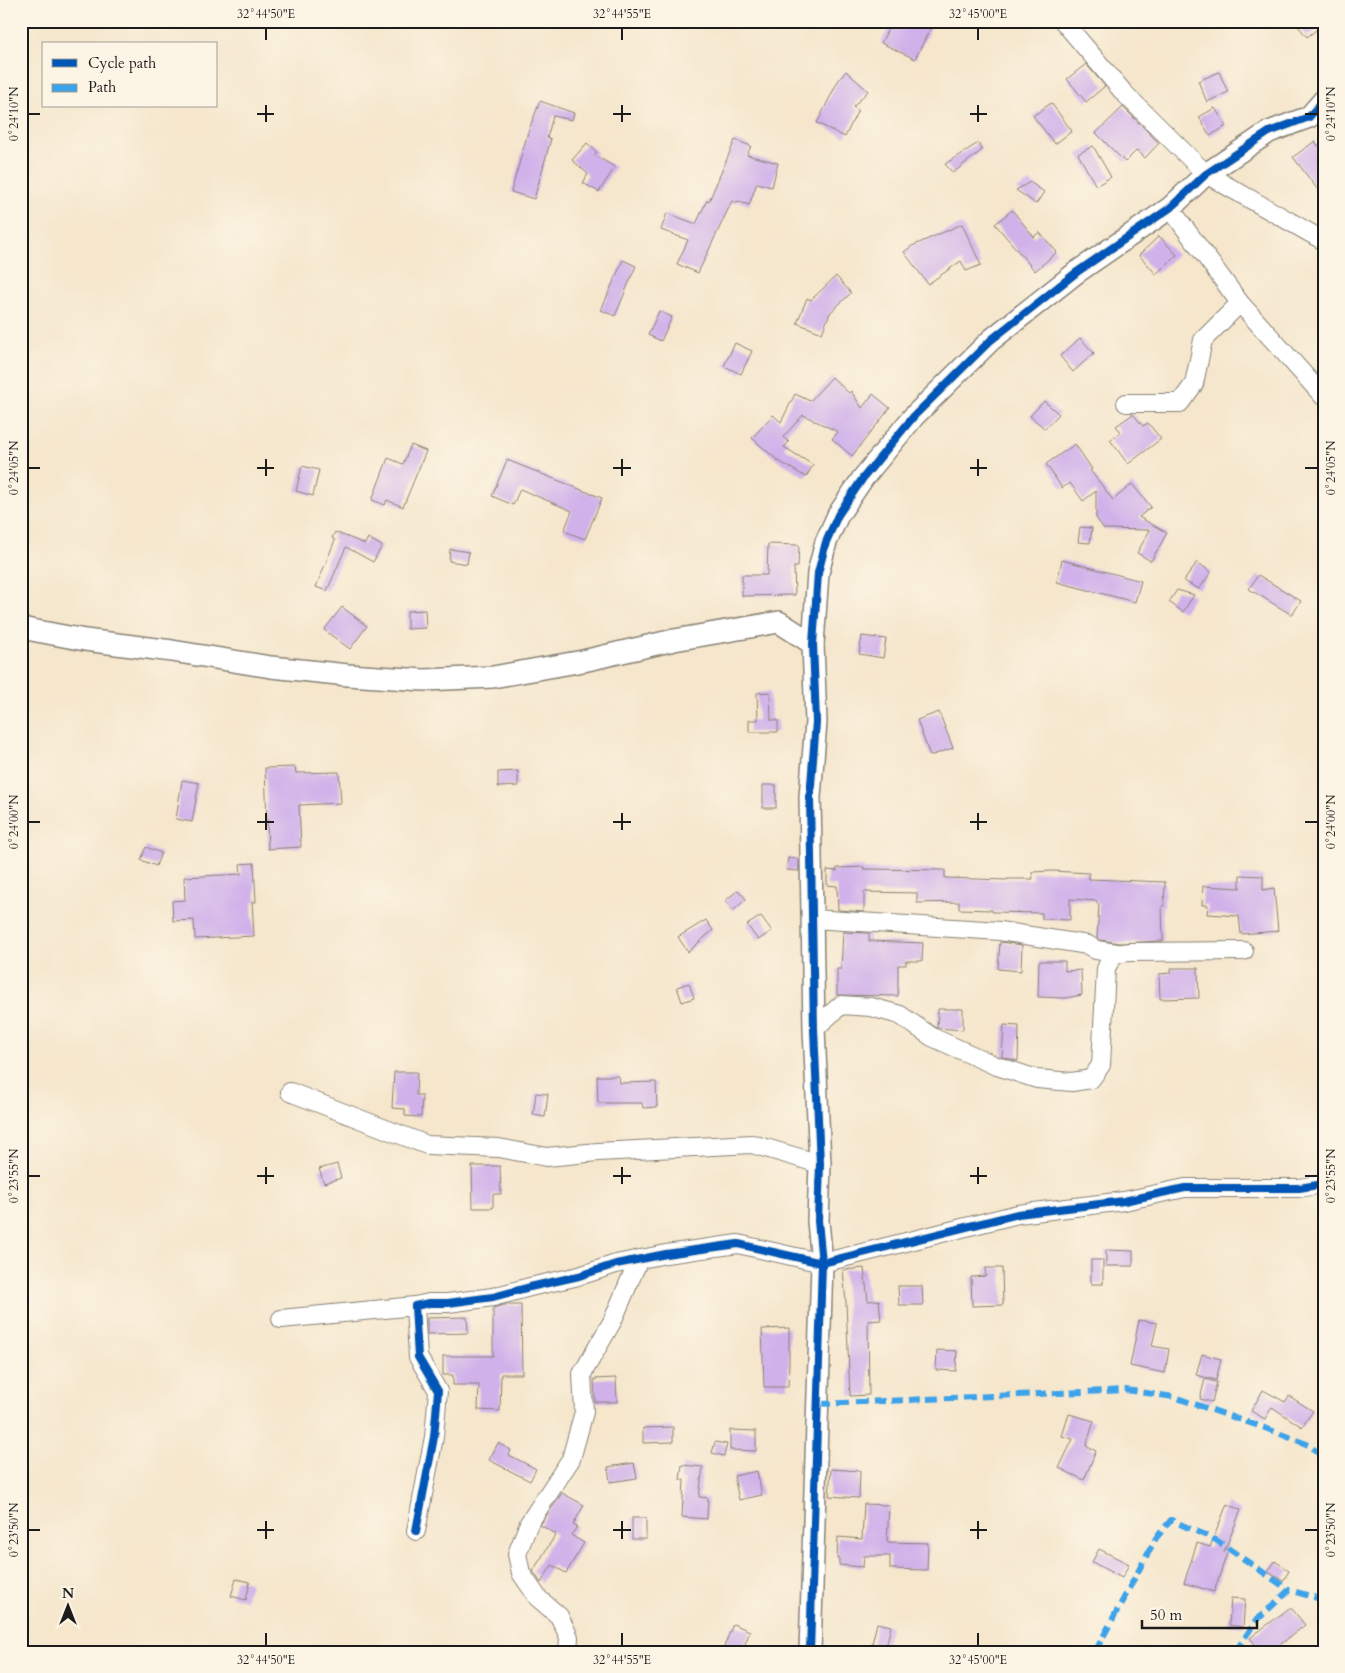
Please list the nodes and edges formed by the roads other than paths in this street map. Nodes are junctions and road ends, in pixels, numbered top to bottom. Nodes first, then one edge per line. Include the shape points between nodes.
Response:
1 (1063, 21) edge
2 (1324, 100) edge
3 (1206, 174) junction
4 (1170, 208) junction
5 (1324, 241) edge
6 (1240, 303) junction
7 (1324, 397) edge
8 (1126, 403) dead end
9 (21, 628) edge
10 (813, 644) junction
11 (813, 919) junction
12 (1244, 951) dead end
13 (1117, 953) junction
14 (814, 1030) junction
15 (290, 1092) dead end
16 (820, 1164) junction
17 (1324, 1184) edge
18 (640, 1259) junction
19 (822, 1264) junction
20 (415, 1306) junction
21 (281, 1319) dead end
22 (416, 1531) dead end
23 (568, 1652) edge
24 (810, 1652) edge

1 - 3 street via 1124,93
2 - 3 street via 1309,117 1269,132
3 - 4 street
3 - 5 street
4 - 6 street
4 - 10 street via 1078,272 991,340 914,416 838,515 826,542 818,573
6 - 7 street
6 - 8 street via 1203,340 1194,384 1180,403
9 - 10 street via 271,667 424,680 493,677 779,622
10 - 11 street via 816,722 810,797
11 - 13 street via 1000,931 1088,945 1096,950
11 - 14 street
12 - 13 street
13 - 14 street via 1110,958 1106,969 1101,1065 1091,1079 1072,1082 1037,1079 994,1065 932,1037 900,1016 871,1006 841,1005
14 - 16 street
15 - 16 street via 428,1145 499,1148 547,1157 752,1144
16 - 19 street via 818,1221
17 - 19 street via 1299,1188 1185,1188 1124,1201 1018,1214
18 - 19 street via 738,1244
18 - 20 street via 494,1297
18 - 23 street via 612,1322 582,1374 584,1412 571,1459 529,1524 517,1554 525,1579 538,1598 559,1616 569,1637
19 - 24 street
20 - 21 street
20 - 22 street via 418,1357 438,1391 434,1437

